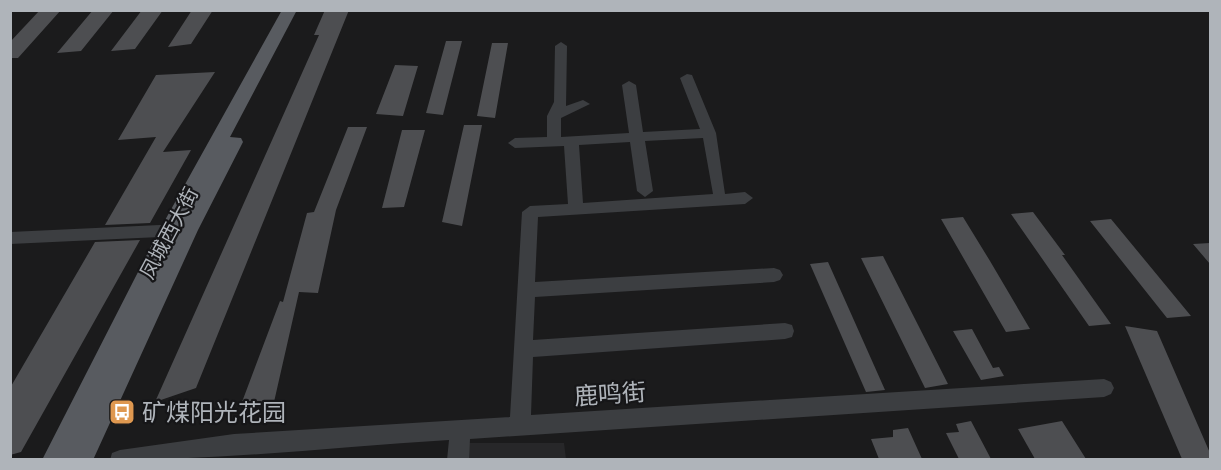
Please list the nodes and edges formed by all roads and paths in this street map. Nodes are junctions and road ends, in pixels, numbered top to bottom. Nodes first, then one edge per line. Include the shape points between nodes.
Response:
1 (290, 10) edge
2 (302, 10) edge
3 (561, 46) dead end
4 (687, 78) dead end
5 (629, 85) dead end
6 (583, 104) dead end
7 (554, 116) junction
8 (709, 133) junction
9 (636, 137) junction
10 (571, 141) junction
11 (554, 142) junction
12 (515, 143) dead end
13 (645, 191) dead end
14 (719, 191) dead end
15 (745, 198) dead end
16 (576, 209) junction
17 (178, 231) junction
18 (10, 238) edge
19 (774, 275) dead end
20 (526, 290) junction
21 (785, 332) dead end
22 (524, 349) junction
23 (1104, 388) dead end
24 (520, 426) junction
25 (460, 429) junction
26 (232, 452) edge
27 (56, 459) edge
28 (79, 459) edge
29 (120, 459) edge
30 (458, 459) edge

1 - 17 main road, 凤城西大街
2 - 17 main road, 凤城西大街
3 - 7 street via 561,102
4 - 8 street
5 - 9 street
6 - 7 street
7 - 11 street
8 - 9 street
8 - 14 street
9 - 10 street
9 - 13 street
10 - 11 street
10 - 16 street
11 - 12 street
15 - 16 street
16 - 20 street via 530,212
17 - 18 street
17 - 27 main road, 凤城西大街
17 - 28 main road, 凤城西大街
19 - 20 street
20 - 22 street
21 - 22 street
22 - 24 street
23 - 24 street, 鹿鸣街
24 - 25 street, 鹿鸣街
25 - 26 street, 鹿鸣街
25 - 30 street
26 - 29 street, 鹿鸣街

